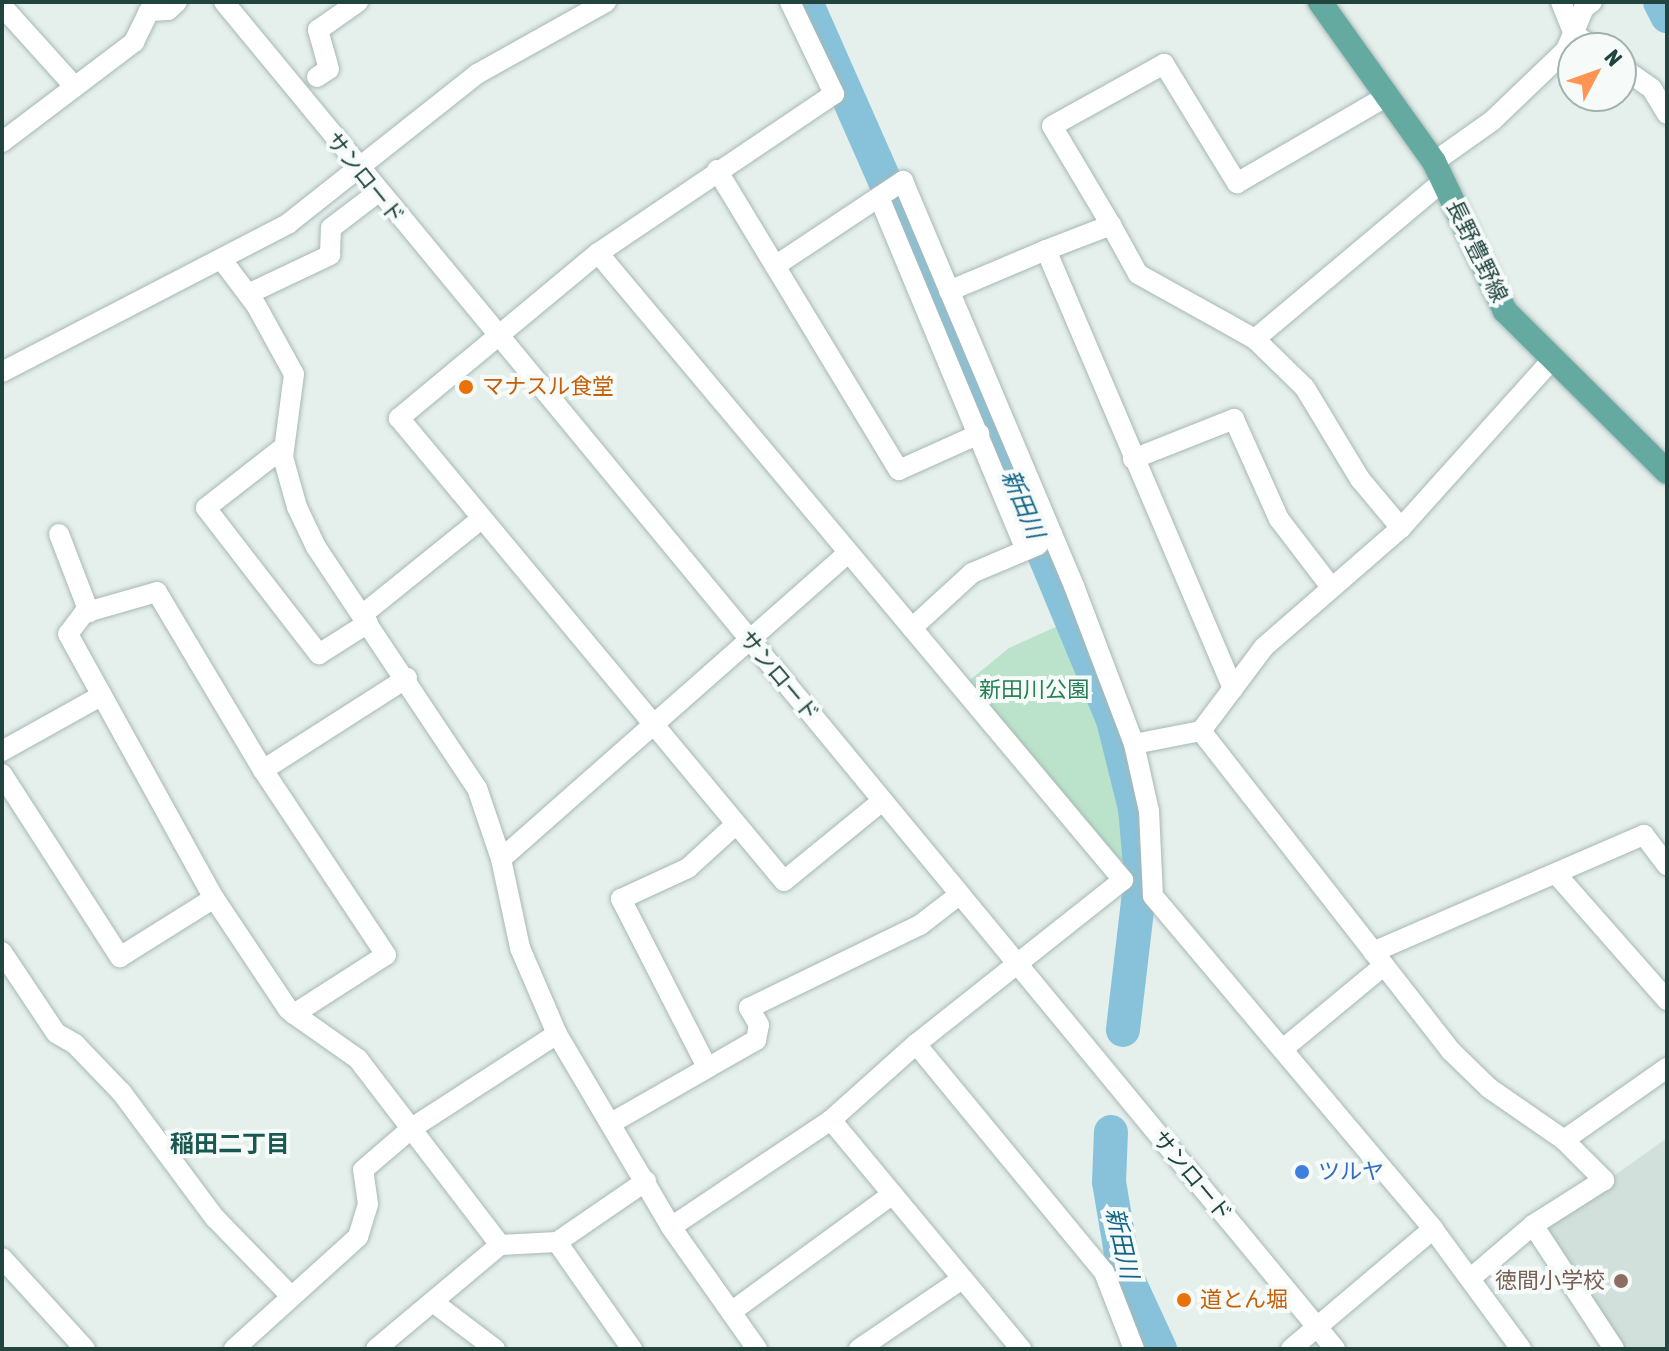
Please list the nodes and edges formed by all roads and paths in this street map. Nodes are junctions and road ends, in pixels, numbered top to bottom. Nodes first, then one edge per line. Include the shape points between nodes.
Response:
1 (177, 2) edge
2 (224, 2) edge
3 (358, 2) edge
4 (606, 2) edge
5 (790, 2) edge
6 (1320, 2) edge
7 (1561, 2) edge
8 (1592, 2) edge
9 (2, 6) edge
10 (1573, 32) edge
11 (1575, 32) edge
12 (1557, 59) edge
13 (317, 77) dead end
14 (1637, 78) edge
15 (74, 86) junction
16 (1387, 96) junction
17 (1667, 114) edge
18 (2, 142) edge
19 (357, 169) junction
20 (717, 170) junction
21 (1439, 171) junction
22 (377, 193) junction
23 (879, 197) junction
24 (1111, 225) junction
25 (1046, 250) junction
26 (598, 253) junction
27 (222, 260) junction
28 (775, 266) junction
29 (949, 291) junction
30 (248, 294) junction
31 (495, 336) junction
32 (1255, 339) junction
33 (1551, 361) junction
34 (2, 372) edge
35 (979, 434) junction
36 (284, 447) junction
37 (1133, 459) junction
38 (1667, 472) edge
39 (481, 519) junction
40 (1401, 528) junction
41 (59, 534) dead end
42 (1040, 545) junction
43 (848, 553) junction
44 (1331, 587) junction
45 (89, 612) junction
46 (365, 619) junction
47 (912, 628) junction
48 (751, 642) junction
49 (407, 678) junction
50 (1233, 689) junction
51 (101, 696) junction
52 (654, 726) junction
53 (1201, 731) junction
54 (1134, 744) junction
55 (2, 751) edge
56 (263, 770) junction
57 (2, 774) edge
58 (882, 801) junction
59 (735, 825) junction
60 (501, 859) junction
61 (1667, 865) edge
62 (1557, 875) junction
63 (959, 895) junction
64 (214, 898) junction
65 (2, 952) edge
66 (1378, 960) junction
67 (1017, 965) junction
68 (1667, 1000) edge
69 (294, 1014) junction
70 (557, 1034) junction
71 (916, 1044) junction
72 (1283, 1049) junction
73 (707, 1067) junction
74 (1667, 1068) edge
75 (831, 1120) junction
76 (613, 1122) junction
77 (412, 1128) junction
78 (1564, 1140) junction
79 (646, 1181) junction
80 (893, 1194) junction
81 (1533, 1225) junction
82 (671, 1227) junction
83 (1433, 1229) junction
84 (557, 1242) junction
85 (500, 1245) junction
86 (2, 1258) edge
87 (1471, 1278) junction
88 (962, 1279) junction
89 (290, 1295) junction
90 (433, 1302) junction
91 (731, 1312) junction
92 (1317, 1327) junction
93 (85, 1349) edge
94 (234, 1349) edge
95 (376, 1349) edge
96 (495, 1349) edge
97 (632, 1349) edge
98 (757, 1349) edge
99 (859, 1349) edge
100 (1021, 1349) edge
101 (1134, 1349) edge
102 (1291, 1349) edge
103 (1335, 1349) edge
104 (1521, 1349) edge
105 (1614, 1349) edge

1 - 15 street via 168,10 149,11 134,42
2 - 19 street, サンロード
3 - 13 street via 318,30 329,69
4 - 19 street via 477,74
5 - 20 street via 834,94
6 - 16 main road, 長野豊野線
7 - 10 street
8 - 11 street
9 - 15 street
12 - 21 street
14 - 17 street via 1652,89
15 - 18 street
16 - 21 main road, 長野豊野線
16 - 24 street via 1237,183 1164,64 1052,126
19 - 22 street, サンロード
19 - 27 street via 289,223
20 - 26 street
20 - 28 street
21 - 32 street
21 - 33 main road, 長野豊野線 via 1505,311
22 - 30 street via 331,228 330,255
22 - 31 street, サンロード
23 - 28 street
23 - 29 street via 903,181
23 - 35 street
24 - 25 street
24 - 32 street via 1138,274
25 - 29 street
25 - 37 street
26 - 31 street
26 - 43 street
27 - 30 street
27 - 34 street
28 - 35 street via 899,470
29 - 42 street
30 - 36 street via 294,374
31 - 39 street via 399,418
31 - 48 street, サンロード
32 - 40 street via 1305,388 1360,479
33 - 38 main road, 長野豊野線
33 - 40 street
35 - 42 street
36 - 46 street via 297,507
36 - 46 street via 206,508 319,654
37 - 44 street via 1234,419 1279,519
37 - 50 street
39 - 46 street
39 - 52 street
40 - 44 street
41 - 45 street
42 - 47 street via 972,573
42 - 54 street
43 - 47 street
43 - 48 street
44 - 50 street via 1264,647
45 - 51 street via 68,634
45 - 56 street via 157,592
46 - 49 street
47 - 67 street via 1123,880
48 - 52 street
48 - 58 street, サンロード
49 - 56 street
49 - 60 street via 477,788
50 - 53 street
51 - 55 street
51 - 64 street
52 - 59 street
52 - 60 street
53 - 54 street
53 - 66 street
54 - 72 street via 1149,811 1153,896
56 - 69 street via 386,955
57 - 64 street via 120,957
58 - 59 street via 784,881
58 - 63 street, サンロード
59 - 73 street via 688,868 621,899
60 - 70 street via 520,948
61 - 62 street via 1644,835
62 - 66 street
62 - 68 street
63 - 67 street, サンロード
63 - 73 street via 920,925 749,1008 759,1025 756,1040
64 - 69 street
65 - 89 street via 56,1033 75,1044 122,1093 215,1218
66 - 72 street
66 - 78 street via 1489,1088
67 - 71 street
67 - 92 street, サンロード
69 - 77 street via 358,1059
70 - 76 street
70 - 77 street
71 - 75 street
71 - 101 street via 1104,1272
72 - 83 street
73 - 76 street
74 - 78 street
75 - 80 street
75 - 82 street
76 - 79 street
77 - 85 street
77 - 89 street via 363,1170 368,1204 358,1237
78 - 81 street via 1604,1180
79 - 82 street
79 - 84 street
80 - 88 street
80 - 91 street
81 - 87 street
81 - 105 street
82 - 91 street
83 - 87 street
83 - 92 street
84 - 85 street
84 - 97 street
85 - 90 street
86 - 93 street
87 - 104 street
88 - 99 street
88 - 100 street
89 - 94 street
90 - 95 street
90 - 96 street
91 - 98 street
92 - 102 street
92 - 103 street, サンロード

